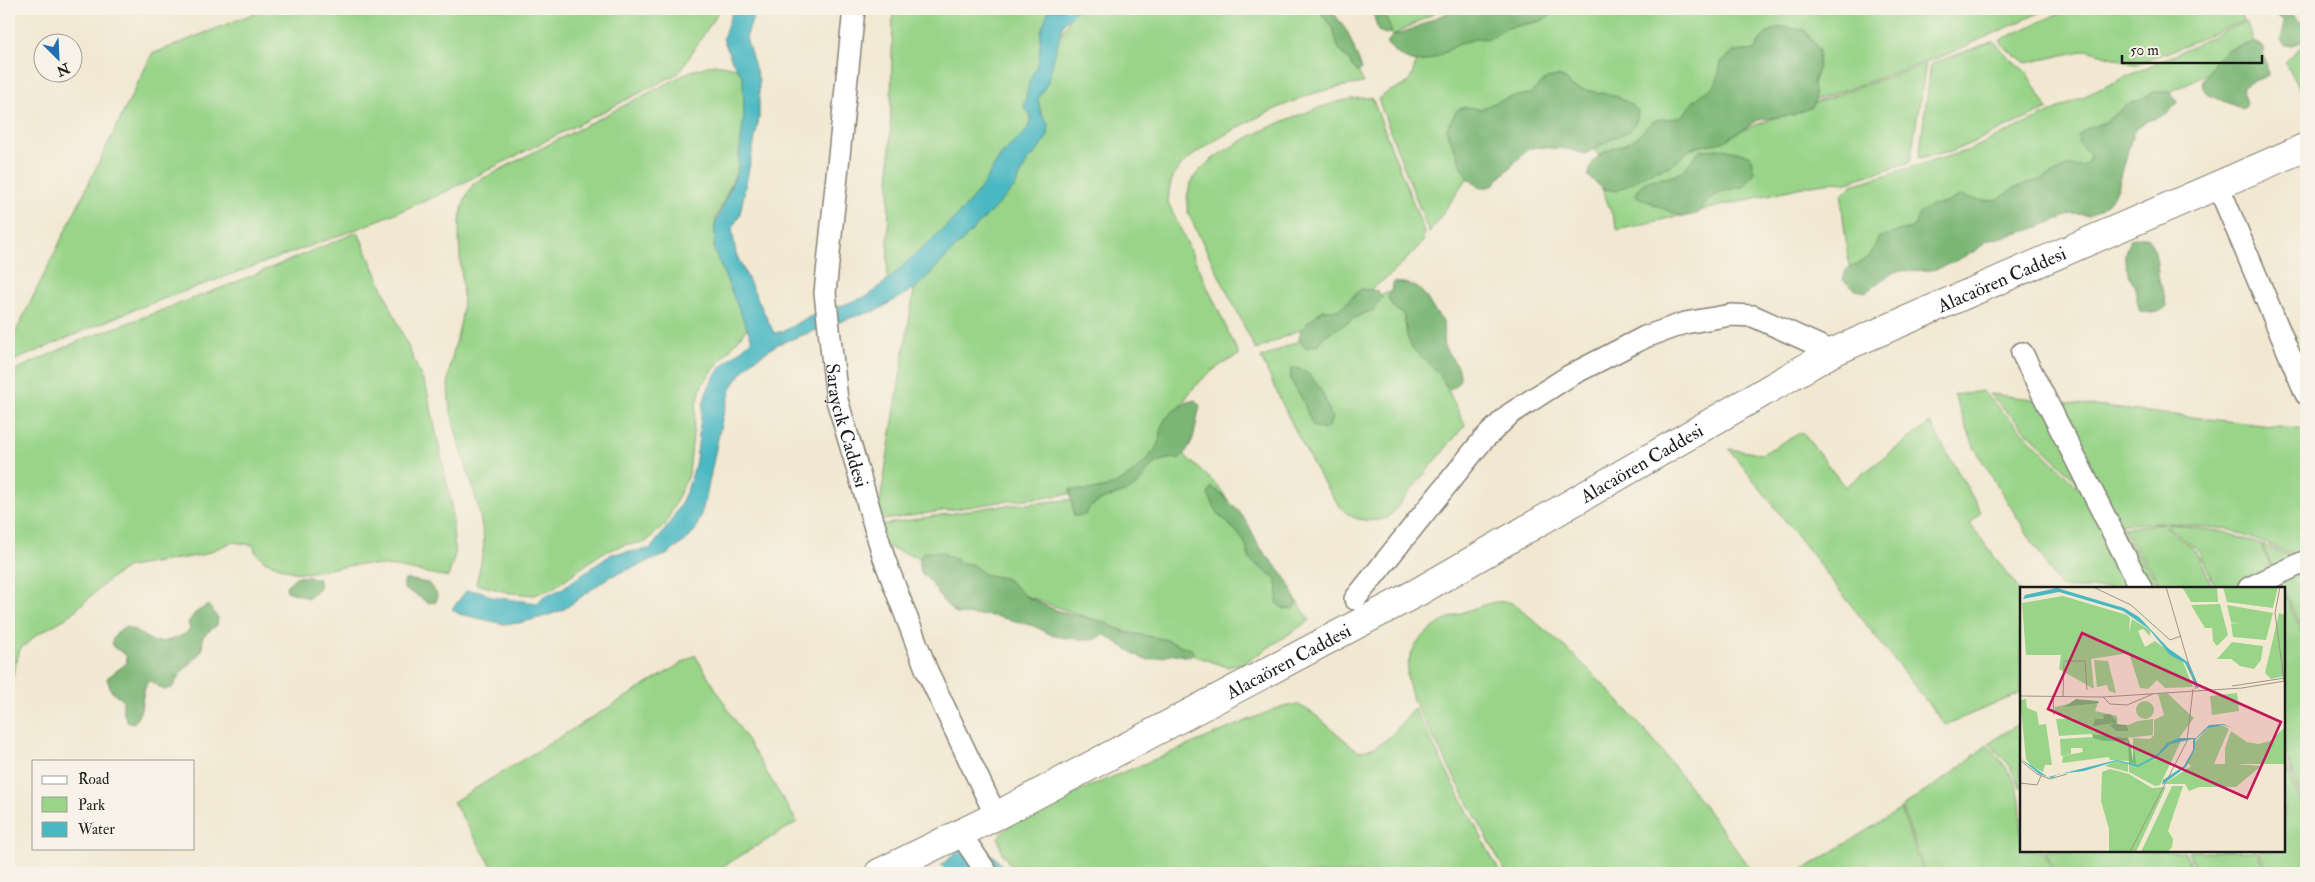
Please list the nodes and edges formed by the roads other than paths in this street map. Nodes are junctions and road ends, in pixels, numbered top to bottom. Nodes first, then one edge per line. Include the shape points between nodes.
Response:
1 (854, 9) edge
2 (2306, 147) edge
3 (2218, 185) junction
4 (1833, 352) junction
5 (2022, 353) dead end
6 (2306, 394) edge
7 (2306, 561) edge
8 (2140, 587) edge
9 (2251, 587) edge
10 (1355, 599) dead end
11 (996, 816) junction
12 (960, 833) junction
13 (879, 873) edge
14 (987, 873) edge

1 - 11 street, Saraycık Caddesi via 825,293 837,400 884,558 926,670
2 - 3 street, Alacaören Caddesi
3 - 4 street, Alacaören Caddesi
3 - 6 street
4 - 10 street via 1753,316 1731,315 1685,323 1645,337 1569,376 1510,414 1482,441
4 - 11 street, Alacaören Caddesi via 1418,592
5 - 8 street
7 - 9 street
11 - 12 street, Alacaören Caddesi
12 - 13 street, Alacaören Caddesi
12 - 14 street

